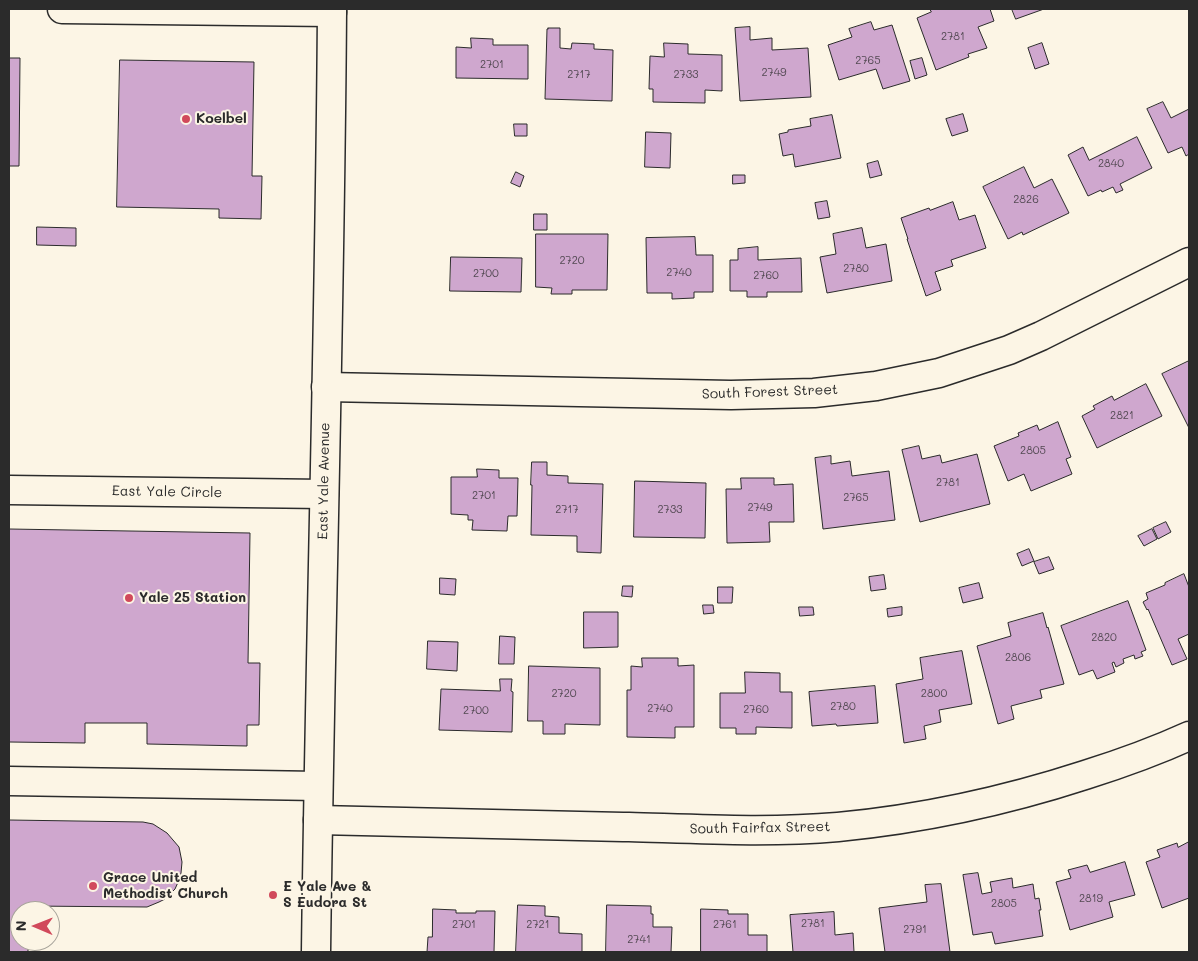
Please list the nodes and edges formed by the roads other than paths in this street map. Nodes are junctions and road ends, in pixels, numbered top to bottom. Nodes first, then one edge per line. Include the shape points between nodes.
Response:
1 (62, 9) edge
2 (126, 9) edge
3 (332, 10) edge
4 (1189, 262) edge
5 (326, 387) junction
6 (9, 490) edge
7 (324, 494) junction
8 (1189, 736) edge
9 (9, 781) edge
10 (318, 786) junction
11 (318, 820) junction
12 (316, 952) edge

1 - 2 street
2 - 3 street
3 - 5 street, East Yale Avenue
4 - 5 street, South Forest Street via 1009,350 939,373 876,386 814,393 731,395
5 - 7 street, East Yale Avenue
6 - 7 street, East Yale Circle
7 - 10 street, East Yale Avenue
8 - 11 street, South Fairfax Street via 1118,765 1053,786 918,816 836,827 723,829
9 - 10 street
10 - 11 street, East Yale Avenue
11 - 12 street, East Yale Avenue

